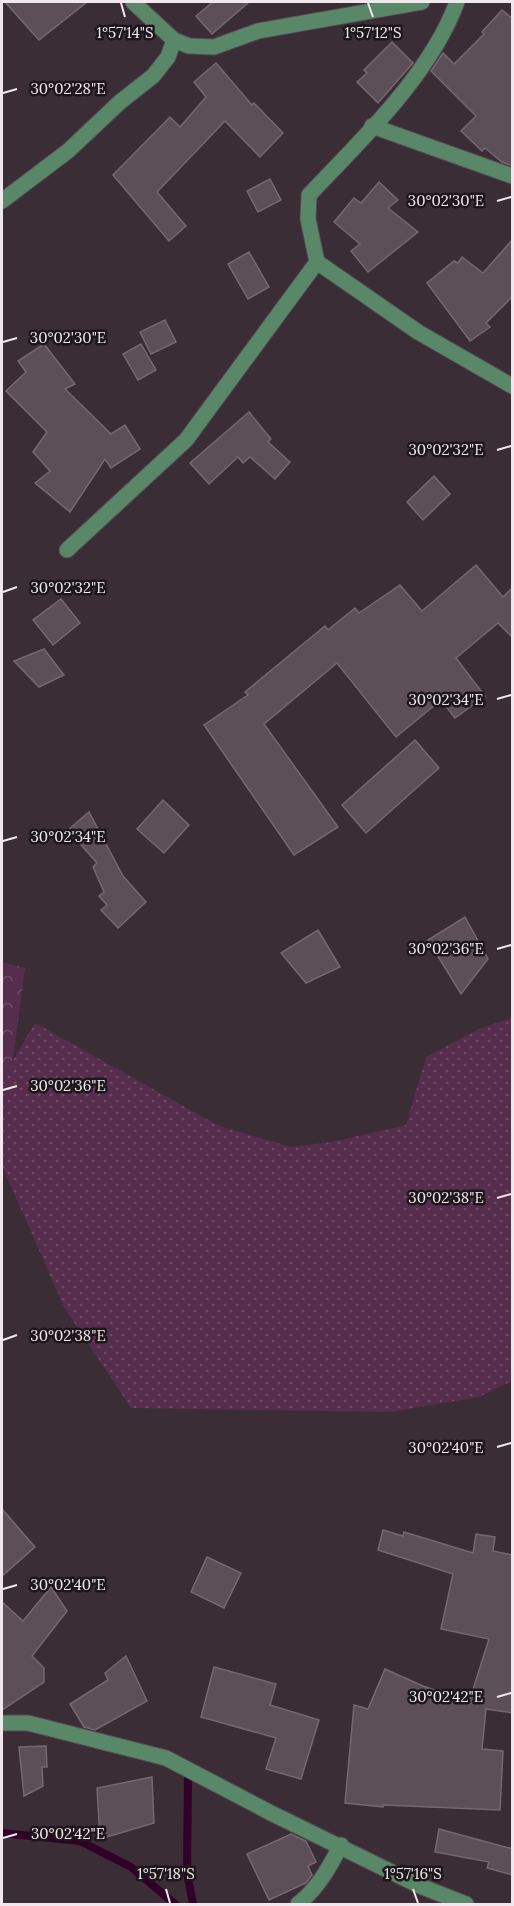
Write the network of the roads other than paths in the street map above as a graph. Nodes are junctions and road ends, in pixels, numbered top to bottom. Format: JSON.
{"nodes":[{"id":1,"x":133,"y":2,"type":"edge"},
{"id":2,"x":422,"y":2,"type":"edge"},
{"id":3,"x":457,"y":2,"type":"edge"},
{"id":4,"x":174,"y":40,"type":"junction"},
{"id":5,"x":372,"y":126,"type":"junction"},
{"id":6,"x":513,"y":176,"type":"edge"},
{"id":7,"x":2,"y":201,"type":"edge"},
{"id":8,"x":317,"y":262,"type":"junction"},
{"id":9,"x":513,"y":386,"type":"edge"},
{"id":10,"x":67,"y":550,"type":"dead end"},
{"id":11,"x":2,"y":1723,"type":"edge"},
{"id":12,"x":340,"y":1845,"type":"junction"},
{"id":13,"x":298,"y":1905,"type":"edge"},
{"id":14,"x":466,"y":1905,"type":"edge"}],
"edges":[{"from":1,"to":4,"type":"street"},
{"from":2,"to":4,"type":"street"},
{"from":3,"to":5,"type":"street"},
{"from":4,"to":7,"type":"street"},
{"from":5,"to":6,"type":"street"},
{"from":5,"to":8,"type":"street"},
{"from":8,"to":9,"type":"street"},
{"from":8,"to":10,"type":"street"},
{"from":11,"to":12,"type":"street"},
{"from":12,"to":13,"type":"street"},
{"from":12,"to":14,"type":"street"}]}
